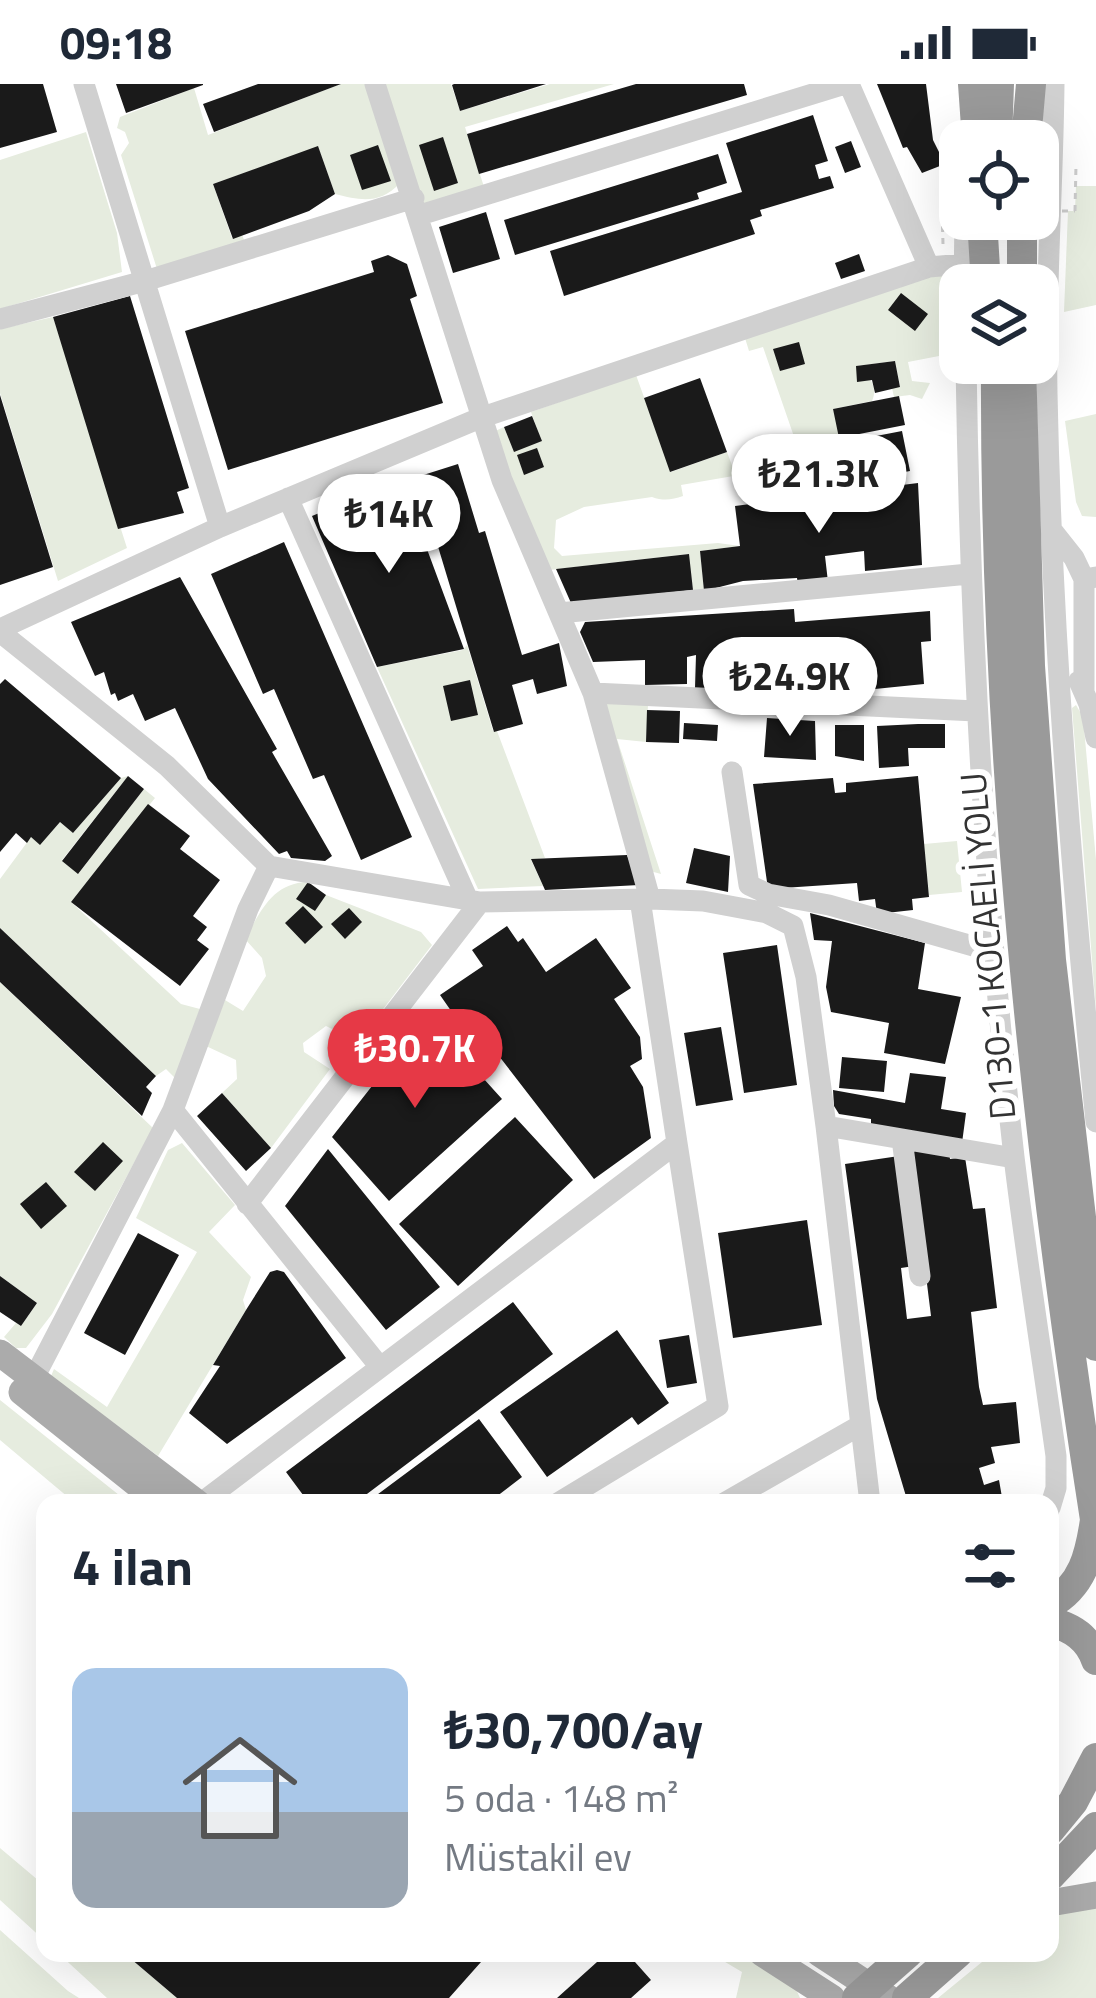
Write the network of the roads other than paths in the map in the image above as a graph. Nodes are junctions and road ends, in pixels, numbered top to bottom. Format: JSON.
{"nodes":[{"id":1,"x":84,"y":84,"type":"edge"},
{"id":2,"x":375,"y":84,"type":"edge"},
{"id":3,"x":847,"y":84,"type":"edge"},
{"id":4,"x":971,"y":84,"type":"edge"},
{"id":5,"x":999,"y":84,"type":"edge"},
{"id":6,"x":1029,"y":84,"type":"edge"},
{"id":7,"x":1054,"y":84,"type":"edge"},
{"id":8,"x":968,"y":120,"type":"edge"},
{"id":9,"x":975,"y":120,"type":"edge"},
{"id":10,"x":998,"y":120,"type":"edge"},
{"id":11,"x":1026,"y":120,"type":"edge"},
{"id":12,"x":417,"y":206,"type":"junction"},
{"id":13,"x":929,"y":267,"type":"junction"},
{"id":14,"x":939,"y":270,"type":"edge"},
{"id":15,"x":146,"y":281,"type":"junction"},
{"id":16,"x":0,"y":319,"type":"edge"},
{"id":17,"x":965,"y":384,"type":"edge"},
{"id":18,"x":994,"y":384,"type":"edge"},
{"id":19,"x":1022,"y":384,"type":"edge"},
{"id":20,"x":480,"y":418,"type":"junction"},
{"id":21,"x":288,"y":498,"type":"junction"},
{"id":22,"x":220,"y":527,"type":"junction"},
{"id":23,"x":1052,"y":529,"type":"junction"},
{"id":24,"x":970,"y":574,"type":"junction"},
{"id":25,"x":1090,"y":578,"type":"edge"},
{"id":26,"x":560,"y":613,"type":"junction"},
{"id":27,"x":0,"y":631,"type":"edge"},
{"id":28,"x":1056,"y":640,"type":"junction"},
{"id":29,"x":1084,"y":692,"type":"junction"},
{"id":30,"x":593,"y":693,"type":"junction"},
{"id":31,"x":976,"y":711,"type":"junction"},
{"id":32,"x":1096,"y":738,"type":"edge"},
{"id":33,"x":733,"y":772,"type":"dead end"},
{"id":34,"x":269,"y":866,"type":"junction"},
{"id":35,"x":645,"y":899,"type":"junction"},
{"id":36,"x":474,"y":902,"type":"junction"},
{"id":37,"x":994,"y":952,"type":"junction"},
{"id":38,"x":173,"y":1110,"type":"junction"},
{"id":39,"x":1096,"y":1122,"type":"edge"},
{"id":40,"x":826,"y":1126,"type":"junction"},
{"id":41,"x":902,"y":1138,"type":"junction"},
{"id":42,"x":677,"y":1143,"type":"junction"},
{"id":43,"x":1014,"y":1157,"type":"junction"},
{"id":44,"x":247,"y":1204,"type":"junction"},
{"id":45,"x":920,"y":1276,"type":"dead end"},
{"id":46,"x":1096,"y":1346,"type":"edge"},
{"id":47,"x":0,"y":1353,"type":"edge"},
{"id":48,"x":380,"y":1367,"type":"junction"},
{"id":49,"x":0,"y":1375,"type":"edge"},
{"id":50,"x":34,"y":1378,"type":"junction"},
{"id":51,"x":860,"y":1426,"type":"junction"},
{"id":52,"x":150,"y":1494,"type":"edge"},
{"id":53,"x":187,"y":1494,"type":"edge"},
{"id":54,"x":211,"y":1494,"type":"edge"},
{"id":55,"x":573,"y":1494,"type":"edge"},
{"id":56,"x":740,"y":1494,"type":"edge"},
{"id":57,"x":869,"y":1494,"type":"edge"},
{"id":58,"x":1054,"y":1494,"type":"edge"},
{"id":59,"x":1095,"y":1523,"type":"edge"},
{"id":60,"x":1059,"y":1596,"type":"edge"},
{"id":61,"x":1059,"y":1624,"type":"edge"},
{"id":62,"x":1096,"y":1660,"type":"edge"},
{"id":63,"x":1096,"y":1758,"type":"edge"},
{"id":64,"x":1059,"y":1817,"type":"edge"},
{"id":65,"x":1096,"y":1827,"type":"edge"},
{"id":66,"x":1059,"y":1866,"type":"edge"},
{"id":67,"x":1096,"y":1895,"type":"edge"},
{"id":68,"x":1059,"y":1902,"type":"edge"},
{"id":69,"x":776,"y":1962,"type":"edge"},
{"id":70,"x":833,"y":1962,"type":"edge"},
{"id":71,"x":898,"y":1962,"type":"edge"},
{"id":72,"x":948,"y":1962,"type":"edge"},
{"id":73,"x":832,"y":1998,"type":"edge"},
{"id":74,"x":857,"y":1998,"type":"edge"},
{"id":75,"x":888,"y":1998,"type":"edge"},
{"id":76,"x":907,"y":1998,"type":"edge"}],
"edges":[{"from":1,"to":15,"type":"street"},
{"from":2,"to":12,"type":"street"},
{"from":3,"to":12,"type":"street"},
{"from":3,"to":13,"type":"street"},
{"from":4,"to":8,"type":"street"},
{"from":4,"to":9,"type":"highway"},
{"from":5,"to":10,"type":"highway"},
{"from":6,"to":11,"type":"highway"},
{"from":7,"to":23,"type":"street"},
{"from":12,"to":15,"type":"street"},
{"from":12,"to":20,"type":"street"},
{"from":13,"to":14,"type":"street"},
{"from":13,"to":20,"type":"street"},
{"from":15,"to":16,"type":"street"},
{"from":15,"to":22,"type":"street"},
{"from":17,"to":24,"type":"street"},
{"from":18,"to":59,"type":"highway","name":"D130-1 KOCAELİ YOLU"},
{"from":19,"to":46,"type":"highway"},
{"from":20,"to":21,"type":"street"},
{"from":20,"to":26,"type":"street"},
{"from":21,"to":22,"type":"street"},
{"from":21,"to":36,"type":"street"},
{"from":22,"to":27,"type":"street"},
{"from":23,"to":25,"type":"street"},
{"from":23,"to":28,"type":"street"},
{"from":24,"to":26,"type":"street"},
{"from":24,"to":31,"type":"street"},
{"from":25,"to":29,"type":"street"},
{"from":26,"to":30,"type":"street"},
{"from":27,"to":34,"type":"street"},
{"from":28,"to":29,"type":"street"},
{"from":28,"to":39,"type":"street"},
{"from":29,"to":32,"type":"street"},
{"from":30,"to":31,"type":"street"},
{"from":30,"to":35,"type":"street"},
{"from":31,"to":37,"type":"street"},
{"from":33,"to":37,"type":"street"},
{"from":34,"to":36,"type":"street"},
{"from":34,"to":38,"type":"street"},
{"from":35,"to":36,"type":"street"},
{"from":35,"to":40,"type":"street"},
{"from":35,"to":42,"type":"street"},
{"from":36,"to":44,"type":"street"},
{"from":37,"to":43,"type":"street"},
{"from":38,"to":44,"type":"street"},
{"from":38,"to":50,"type":"street"},
{"from":40,"to":41,"type":"street"},
{"from":40,"to":51,"type":"street"},
{"from":41,"to":43,"type":"street"},
{"from":41,"to":45,"type":"street"},
{"from":42,"to":48,"type":"street"},
{"from":42,"to":55,"type":"street"},
{"from":43,"to":58,"type":"street"},
{"from":44,"to":48,"type":"street"},
{"from":47,"to":50,"type":"main road"},
{"from":48,"to":54,"type":"street"},
{"from":49,"to":52,"type":"main road"},
{"from":50,"to":53,"type":"main road"},
{"from":51,"to":56,"type":"street"},
{"from":51,"to":57,"type":"street"},
{"from":59,"to":60,"type":"highway"},
{"from":61,"to":62,"type":"highway"},
{"from":63,"to":64,"type":"highway"},
{"from":65,"to":66,"type":"highway"},
{"from":67,"to":68,"type":"main road"},
{"from":69,"to":73,"type":"main road"},
{"from":70,"to":75,"type":"main road"},
{"from":71,"to":74,"type":"highway","bridge":true},
{"from":72,"to":76,"type":"highway"}]}
